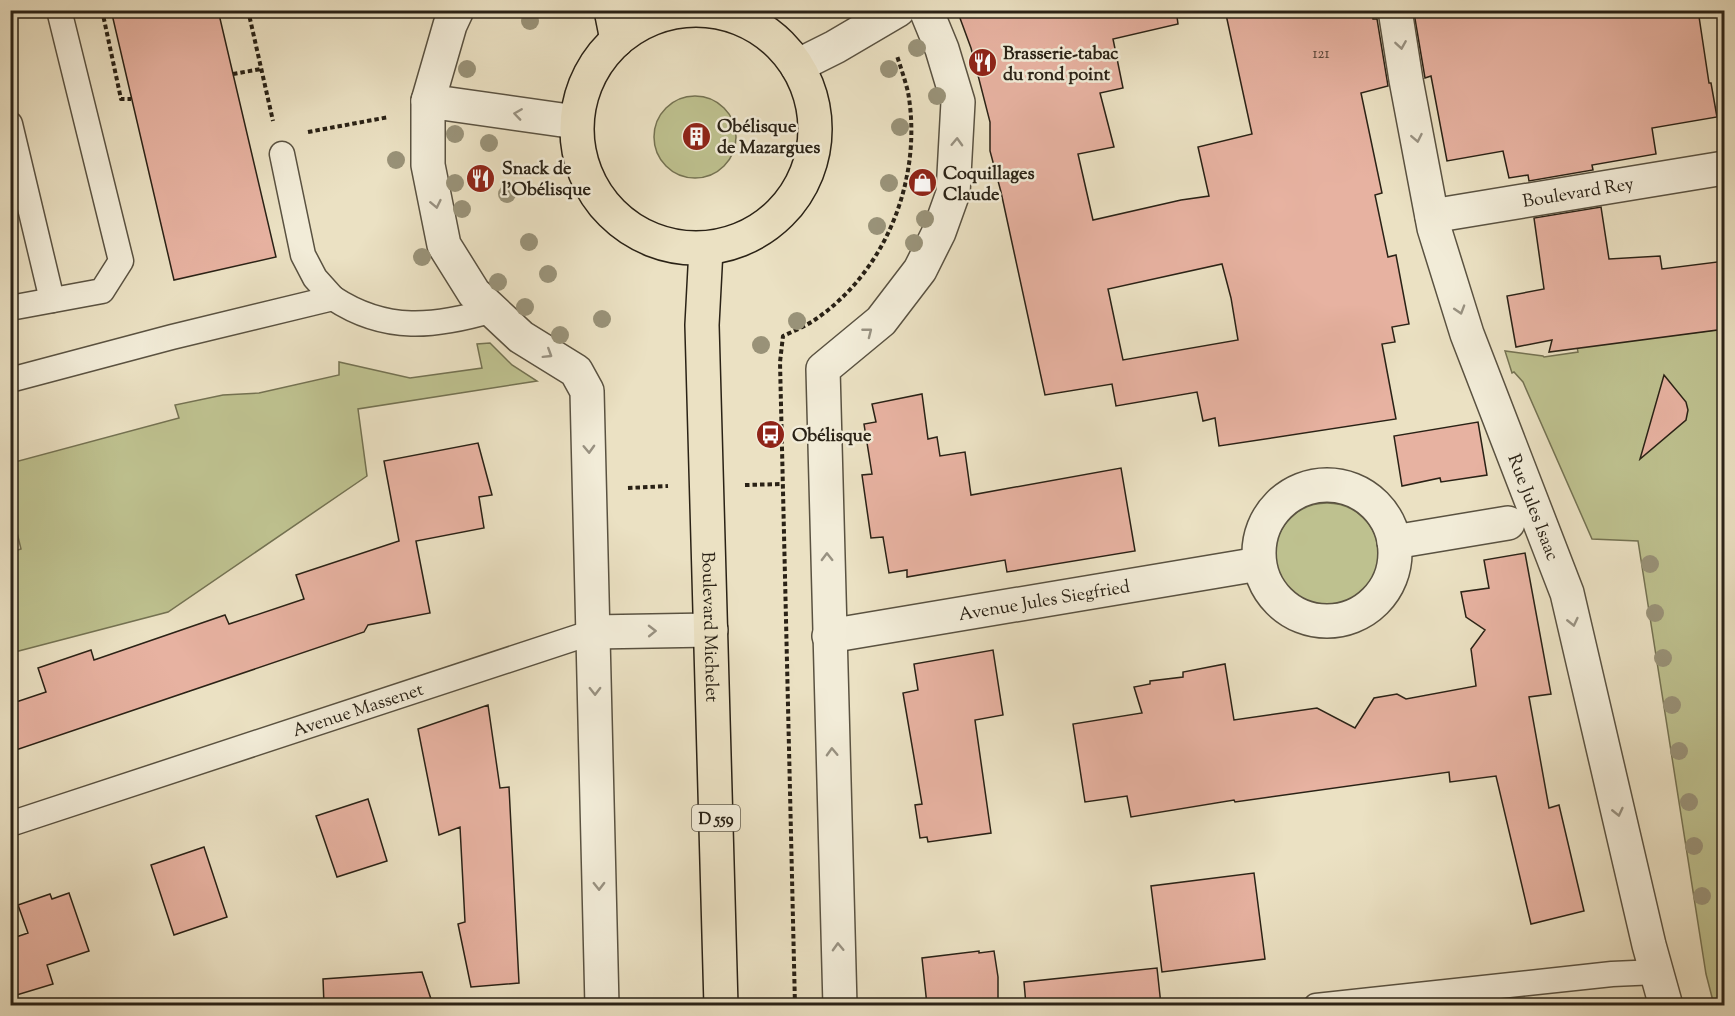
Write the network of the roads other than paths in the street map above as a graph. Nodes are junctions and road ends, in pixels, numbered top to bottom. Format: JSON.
{"nodes":[{"id":1,"x":59,"y":10,"type":"edge"},
{"id":2,"x":898,"y":10,"type":"edge"},
{"id":3,"x":926,"y":10,"type":"edge"},
{"id":4,"x":1395,"y":10,"type":"edge"},
{"id":5,"x":738,"y":14,"type":"edge"},
{"id":6,"x":448,"y":15,"type":"edge"},
{"id":7,"x":614,"y":25,"type":"edge"},
{"id":8,"x":797,"y":66,"type":"junction"},
{"id":9,"x":428,"y":106,"type":"junction"},
{"id":10,"x":576,"y":122,"type":"junction"},
{"id":11,"x":10,"y":124,"type":"edge"},
{"id":12,"x":282,"y":154,"type":"dead end"},
{"id":13,"x":1725,"y":168,"type":"edge"},
{"id":14,"x":1432,"y":216,"type":"junction"},
{"id":15,"x":706,"y":249,"type":"junction"},
{"id":16,"x":333,"y":298,"type":"junction"},
{"id":17,"x":52,"y":300,"type":"junction"},
{"id":18,"x":10,"y":308,"type":"edge"},
{"id":19,"x":493,"y":310,"type":"junction"},
{"id":20,"x":10,"y":380,"type":"edge"},
{"id":21,"x":1508,"y":523,"type":"dead end"},
{"id":22,"x":1394,"y":542,"type":"junction"},
{"id":23,"x":1259,"y":564,"type":"junction"},
{"id":24,"x":711,"y":630,"type":"junction"},
{"id":25,"x":593,"y":632,"type":"junction"},
{"id":26,"x":829,"y":636,"type":"junction"},
{"id":27,"x":10,"y":824,"type":"edge"},
{"id":28,"x":1657,"y":972,"type":"junction"},
{"id":29,"x":602,"y":1005,"type":"edge"},
{"id":30,"x":721,"y":1005,"type":"edge"},
{"id":31,"x":840,"y":1005,"type":"edge"},
{"id":32,"x":1316,"y":1005,"type":"edge"},
{"id":33,"x":1666,"y":1005,"type":"edge"}],
"edges":[{"from":1,"to":17,"type":"lane"},
{"from":2,"to":8,"type":"street"},
{"from":26,"to":3,"type":"street","one_way":true},
{"from":4,"to":14,"type":"street","name":"Rue Jules Isaac","one_way":true},
{"from":5,"to":7,"type":"main road"},
{"from":5,"to":8,"type":"main road"},
{"from":6,"to":9,"type":"street"},
{"from":7,"to":10,"type":"main road"},
{"from":8,"to":15,"type":"main road"},
{"from":10,"to":9,"type":"street","one_way":true},
{"from":9,"to":19,"type":"street","one_way":true},
{"from":10,"to":15,"type":"main road"},
{"from":11,"to":17,"type":"lane"},
{"from":12,"to":16,"type":"lane"},
{"from":13,"to":14,"type":"street","name":"Boulevard Rey"},
{"from":14,"to":28,"type":"street","name":"Rue Jules Isaac","one_way":true},
{"from":15,"to":24,"type":"main road","name":"Boulevard Michelet","number":"D 559"},
{"from":16,"to":19,"type":"lane"},
{"from":16,"to":20,"type":"lane"},
{"from":17,"to":18,"type":"lane"},
{"from":19,"to":25,"type":"street","one_way":true},
{"from":21,"to":22,"type":"street"},
{"from":22,"to":23,"type":"street"},
{"from":22,"to":23,"type":"street"},
{"from":23,"to":26,"type":"street","name":"Avenue Jules Siegfried"},
{"from":25,"to":24,"type":"street","name":"Avenue Massenet","one_way":true},
{"from":24,"to":30,"type":"main road","name":"Boulevard Michelet","number":"D 559"},
{"from":25,"to":27,"type":"lane","name":"Avenue Massenet"},
{"from":25,"to":29,"type":"street","one_way":true},
{"from":31,"to":26,"type":"street","one_way":true},
{"from":28,"to":32,"type":"lane"},
{"from":28,"to":33,"type":"street","name":"Rue Jules Isaac"}]}
